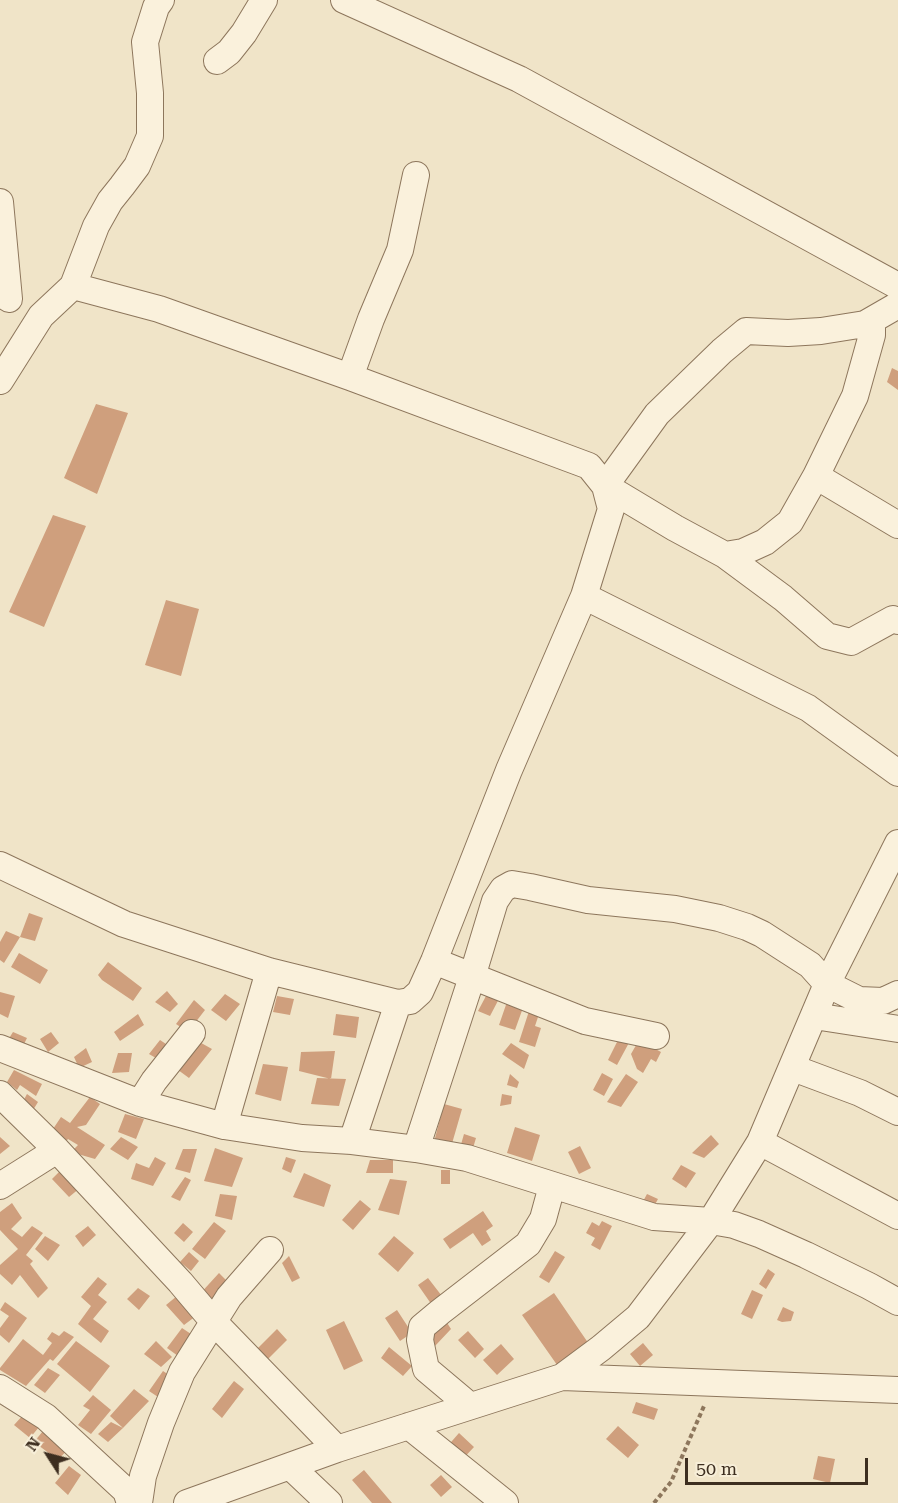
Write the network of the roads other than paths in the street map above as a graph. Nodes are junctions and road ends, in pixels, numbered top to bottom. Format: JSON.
{"nodes":[{"id":1,"x":161,"y":0,"type":"edge"},
{"id":2,"x":264,"y":0,"type":"edge"},
{"id":3,"x":344,"y":0,"type":"edge"},
{"id":4,"x":217,"y":61,"type":"dead end"},
{"id":5,"x":416,"y":175,"type":"dead end"},
{"id":6,"x":0,"y":202,"type":"edge"},
{"id":7,"x":73,"y":285,"type":"junction"},
{"id":8,"x":898,"y":286,"type":"edge"},
{"id":9,"x":4,"y":300,"type":"edge"},
{"id":10,"x":898,"y":305,"type":"edge"},
{"id":11,"x":41,"y":316,"type":"junction"},
{"id":12,"x":865,"y":324,"type":"junction"},
{"id":13,"x":350,"y":377,"type":"junction"},
{"id":14,"x":0,"y":381,"type":"edge"},
{"id":15,"x":816,"y":476,"type":"junction"},
{"id":16,"x":604,"y":486,"type":"junction"},
{"id":17,"x":898,"y":525,"type":"edge"},
{"id":18,"x":725,"y":555,"type":"junction"},
{"id":19,"x":584,"y":596,"type":"junction"},
{"id":20,"x":898,"y":621,"type":"edge"},
{"id":21,"x":898,"y":773,"type":"edge"},
{"id":22,"x":898,"y":843,"type":"edge"},
{"id":23,"x":0,"y":865,"type":"edge"},
{"id":24,"x":434,"y":961,"type":"junction"},
{"id":25,"x":269,"y":971,"type":"junction"},
{"id":26,"x":472,"y":976,"type":"junction"},
{"id":27,"x":827,"y":984,"type":"junction"},
{"id":28,"x":898,"y":994,"type":"edge"},
{"id":29,"x":398,"y":1004,"type":"junction"},
{"id":30,"x":814,"y":1016,"type":"junction"},
{"id":31,"x":898,"y":1029,"type":"edge"},
{"id":32,"x":192,"y":1033,"type":"dead end"},
{"id":33,"x":656,"y":1035,"type":"dead end"},
{"id":34,"x":0,"y":1048,"type":"edge"},
{"id":35,"x":793,"y":1068,"type":"junction"},
{"id":36,"x":0,"y":1094,"type":"edge"},
{"id":37,"x":140,"y":1103,"type":"junction"},
{"id":38,"x":898,"y":1112,"type":"edge"},
{"id":39,"x":224,"y":1126,"type":"junction"},
{"id":40,"x":352,"y":1142,"type":"junction"},
{"id":41,"x":760,"y":1142,"type":"junction"},
{"id":42,"x":416,"y":1149,"type":"junction"},
{"id":43,"x":57,"y":1150,"type":"junction"},
{"id":44,"x":0,"y":1186,"type":"edge"},
{"id":45,"x":552,"y":1186,"type":"junction"},
{"id":46,"x":898,"y":1216,"type":"edge"},
{"id":47,"x":711,"y":1221,"type":"junction"},
{"id":48,"x":270,"y":1250,"type":"dead end"},
{"id":49,"x":898,"y":1302,"type":"edge"},
{"id":50,"x":213,"y":1321,"type":"junction"},
{"id":51,"x":562,"y":1377,"type":"junction"},
{"id":52,"x":0,"y":1388,"type":"edge"},
{"id":53,"x":898,"y":1390,"type":"edge"},
{"id":54,"x":470,"y":1406,"type":"junction"},
{"id":55,"x":409,"y":1426,"type":"junction"},
{"id":56,"x":337,"y":1449,"type":"junction"},
{"id":57,"x":290,"y":1466,"type":"junction"},
{"id":58,"x":502,"y":1502,"type":"edge"},
{"id":59,"x":130,"y":1503,"type":"edge"},
{"id":60,"x":139,"y":1503,"type":"edge"},
{"id":61,"x":187,"y":1503,"type":"edge"},
{"id":62,"x":329,"y":1503,"type":"edge"}],
"edges":[{"from":1,"to":7,"type":"street"},
{"from":2,"to":4,"type":"street"},
{"from":3,"to":8,"type":"street"},
{"from":5,"to":13,"type":"street"},
{"from":6,"to":9,"type":"street"},
{"from":7,"to":11,"type":"street"},
{"from":7,"to":13,"type":"street"},
{"from":9,"to":11,"type":"street"},
{"from":10,"to":12,"type":"street"},
{"from":11,"to":14,"type":"street"},
{"from":12,"to":15,"type":"street"},
{"from":12,"to":16,"type":"street"},
{"from":13,"to":16,"type":"street"},
{"from":15,"to":17,"type":"street"},
{"from":15,"to":18,"type":"street"},
{"from":16,"to":18,"type":"street"},
{"from":16,"to":19,"type":"street"},
{"from":18,"to":20,"type":"street"},
{"from":19,"to":21,"type":"street"},
{"from":19,"to":24,"type":"street"},
{"from":22,"to":27,"type":"street"},
{"from":23,"to":25,"type":"street"},
{"from":24,"to":26,"type":"street"},
{"from":24,"to":29,"type":"street"},
{"from":25,"to":29,"type":"street"},
{"from":25,"to":39,"type":"street"},
{"from":26,"to":27,"type":"street"},
{"from":26,"to":33,"type":"street"},
{"from":26,"to":42,"type":"street"},
{"from":27,"to":28,"type":"street"},
{"from":27,"to":30,"type":"street"},
{"from":29,"to":40,"type":"street"},
{"from":30,"to":31,"type":"street"},
{"from":30,"to":35,"type":"street"},
{"from":32,"to":37,"type":"street"},
{"from":34,"to":37,"type":"street"},
{"from":35,"to":38,"type":"street"},
{"from":35,"to":41,"type":"street"},
{"from":36,"to":43,"type":"street"},
{"from":37,"to":39,"type":"street"},
{"from":39,"to":40,"type":"street"},
{"from":40,"to":42,"type":"street"},
{"from":41,"to":46,"type":"street"},
{"from":41,"to":47,"type":"street"},
{"from":42,"to":45,"type":"street"},
{"from":43,"to":44,"type":"street"},
{"from":43,"to":50,"type":"street"},
{"from":45,"to":47,"type":"street"},
{"from":45,"to":54,"type":"street"},
{"from":47,"to":49,"type":"street"},
{"from":47,"to":51,"type":"street"},
{"from":48,"to":50,"type":"street"},
{"from":50,"to":56,"type":"street"},
{"from":50,"to":60,"type":"street"},
{"from":51,"to":53,"type":"street"},
{"from":51,"to":54,"type":"street"},
{"from":52,"to":59,"type":"street"},
{"from":54,"to":55,"type":"street"},
{"from":55,"to":56,"type":"street"},
{"from":55,"to":58,"type":"street"},
{"from":56,"to":57,"type":"street"},
{"from":57,"to":61,"type":"street"},
{"from":57,"to":62,"type":"street"}]}
